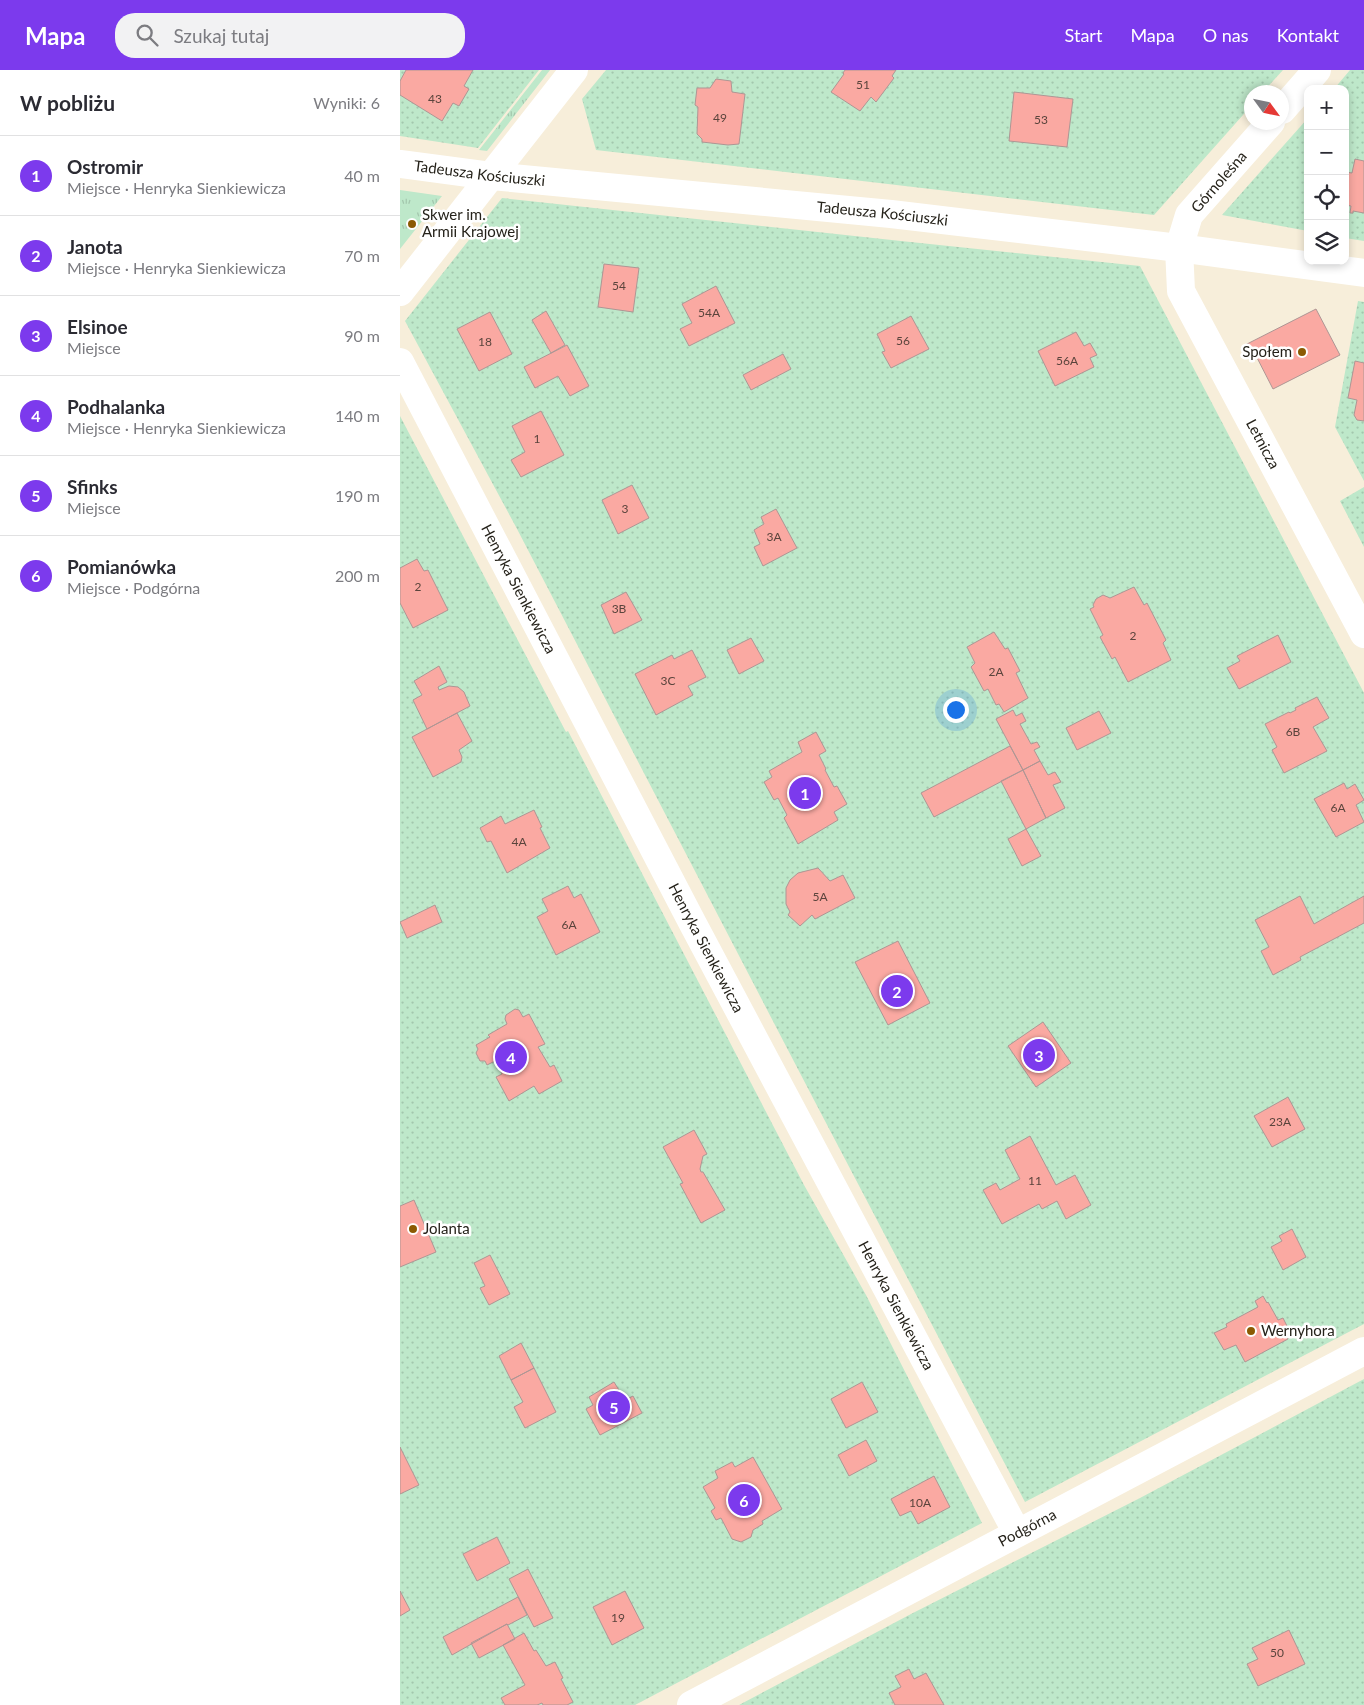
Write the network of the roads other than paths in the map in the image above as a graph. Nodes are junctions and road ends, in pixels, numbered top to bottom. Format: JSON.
{"nodes":[{"id":1,"x":574,"y":70,"type":"edge"},
{"id":2,"x":1317,"y":70,"type":"edge"},
{"id":3,"x":1289,"y":102,"type":"edge"},
{"id":4,"x":1264,"y":130,"type":"edge"},
{"id":5,"x":400,"y":164,"type":"edge"},
{"id":6,"x":491,"y":176,"type":"junction"},
{"id":7,"x":1179,"y":248,"type":"junction"},
{"id":8,"x":1364,"y":273,"type":"edge"},
{"id":9,"x":400,"y":292,"type":"edge"},
{"id":10,"x":400,"y":362,"type":"edge"},
{"id":11,"x":1364,"y":634,"type":"edge"},
{"id":12,"x":1364,"y":1351,"type":"edge"},
{"id":13,"x":1016,"y":1532,"type":"junction"},
{"id":14,"x":691,"y":1705,"type":"edge"}],
"edges":[{"from":1,"to":6,"type":"street"},
{"from":2,"to":3,"type":"street"},
{"from":4,"to":7,"type":"street","name":"Górnoleśna"},
{"from":5,"to":6,"type":"street","name":"Tadeusza Kościuszki"},
{"from":6,"to":7,"type":"street","name":"Tadeusza Kościuszki"},
{"from":6,"to":9,"type":"street"},
{"from":7,"to":8,"type":"street","name":"Tadeusza Kościuszki"},
{"from":7,"to":11,"type":"street","name":"Letnicza"},
{"from":10,"to":13,"type":"street","name":"Henryka Sienkiewicza"},
{"from":12,"to":13,"type":"street","name":"Podgórna"},
{"from":13,"to":14,"type":"street","name":"Podgórna"}]}
